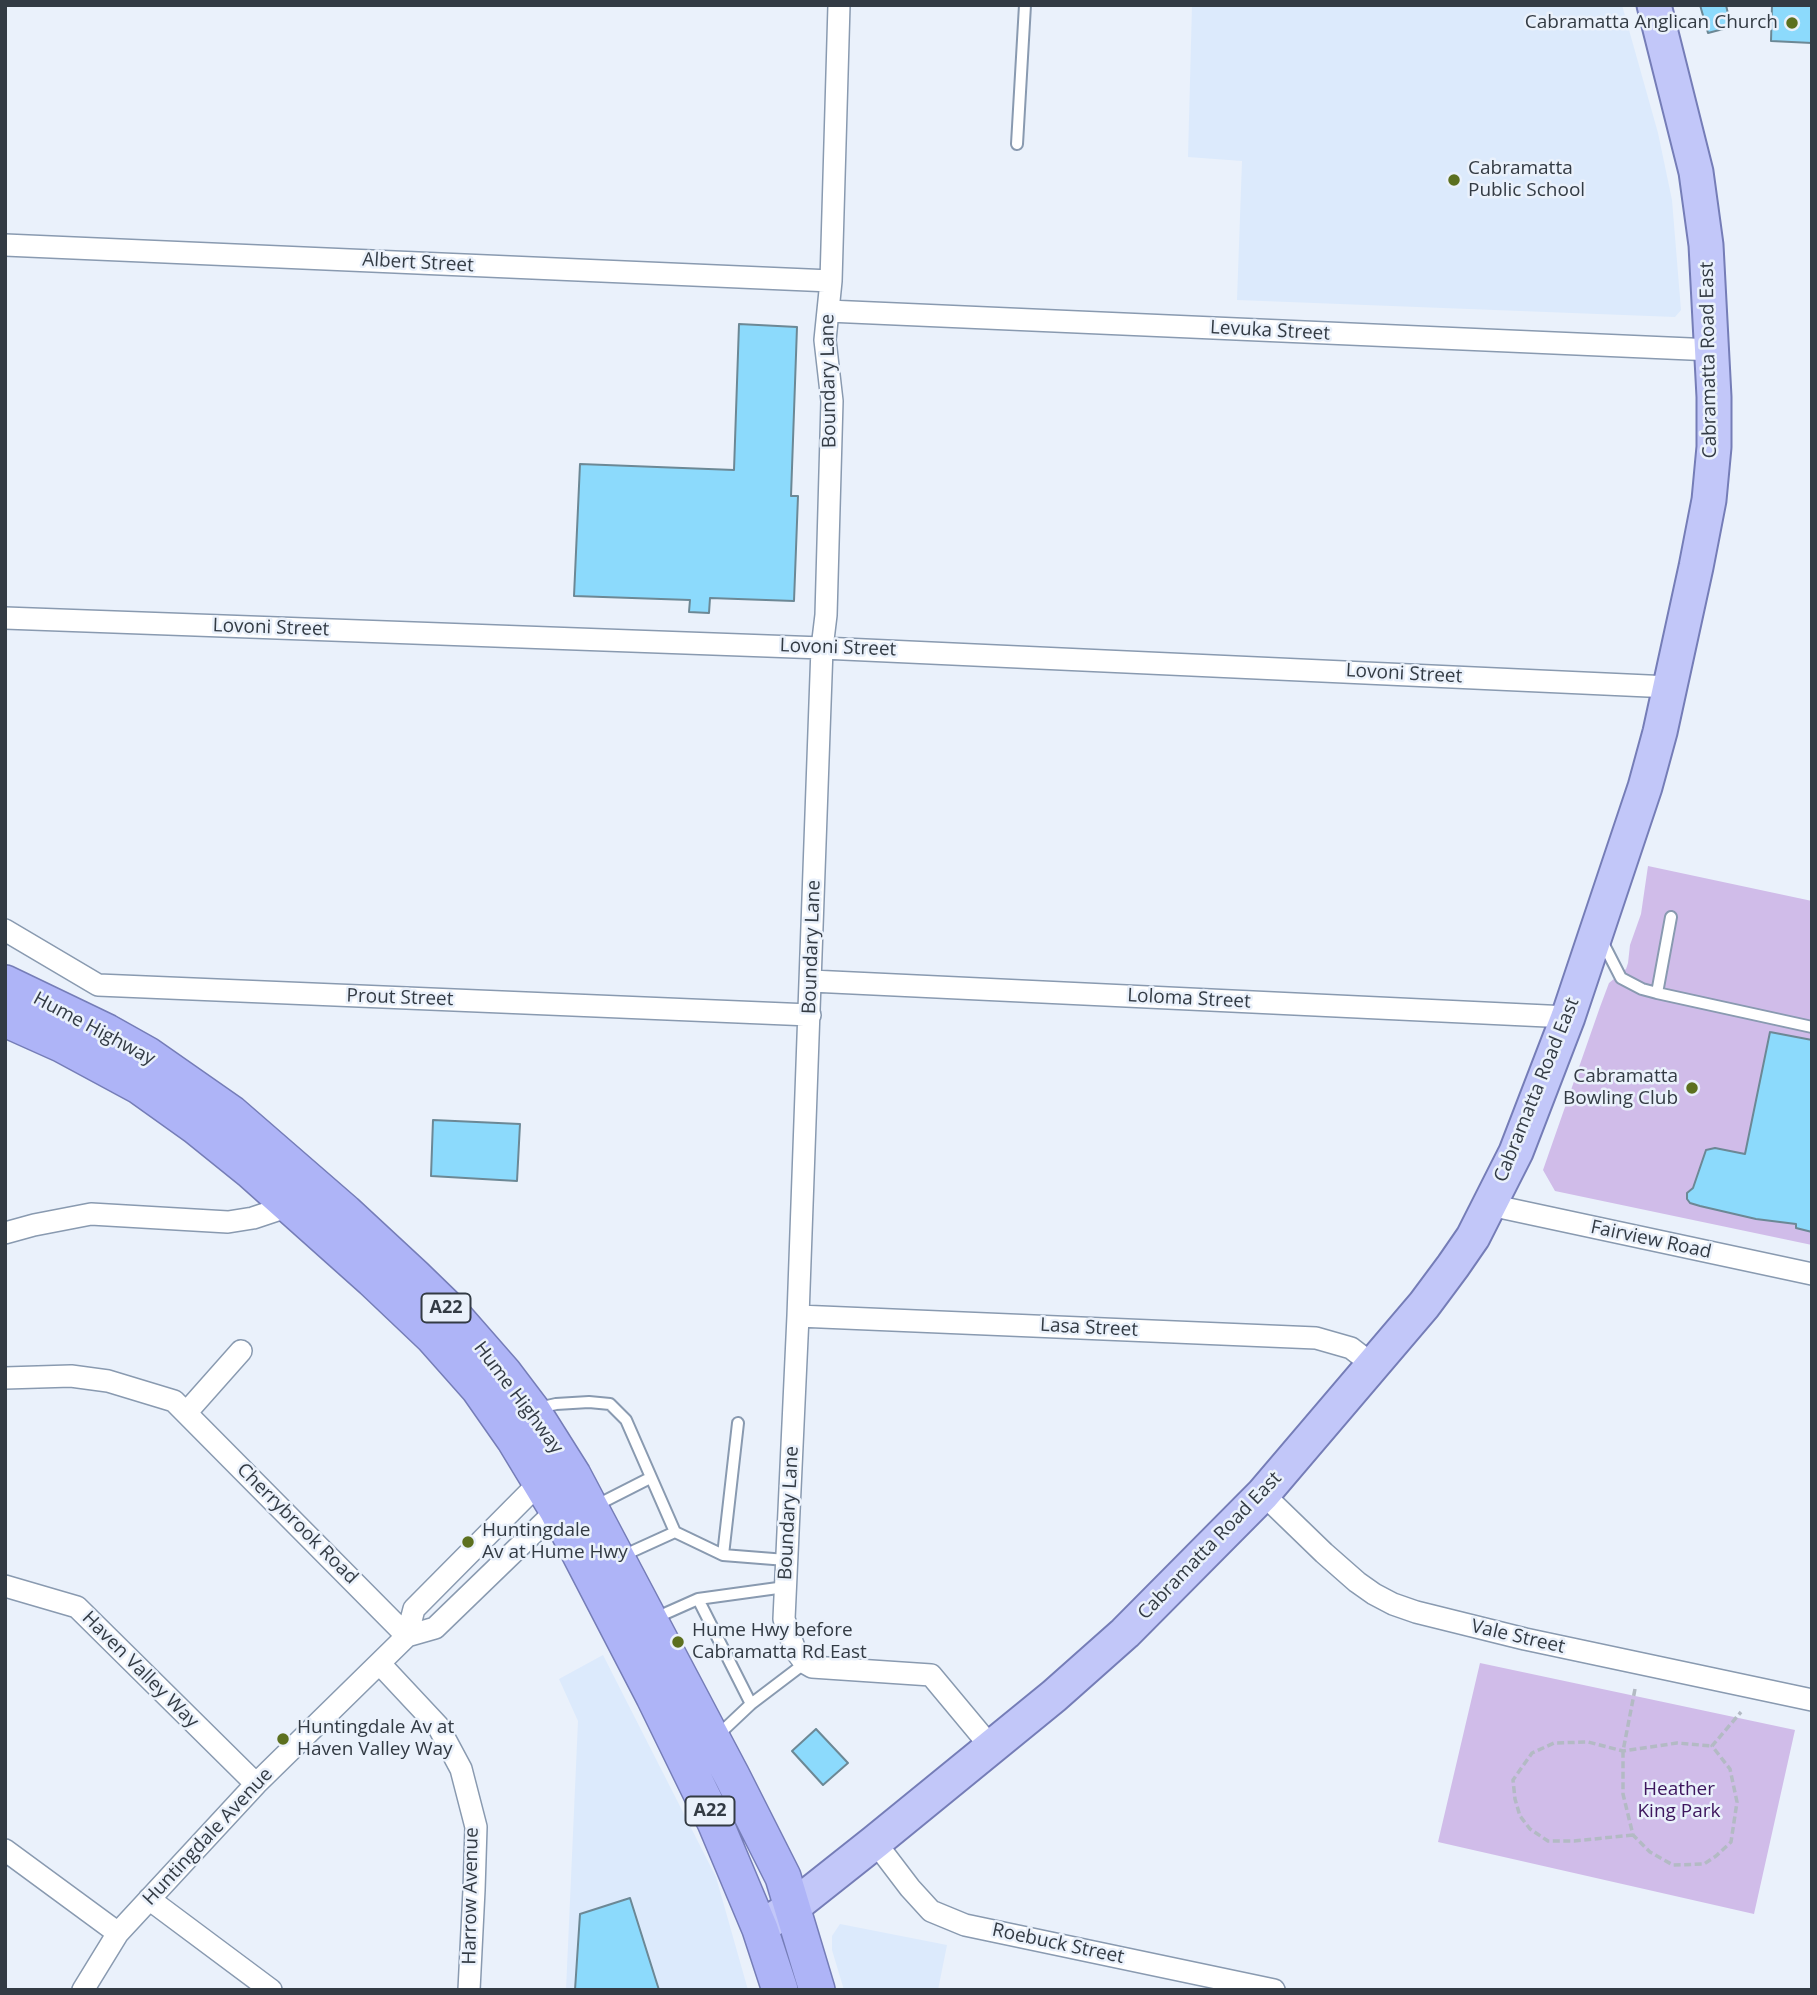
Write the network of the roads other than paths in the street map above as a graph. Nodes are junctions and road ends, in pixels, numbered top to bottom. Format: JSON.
{"nodes":[{"id":1,"x":839,"y":5,"type":"edge"},
{"id":2,"x":1025,"y":5,"type":"edge"},
{"id":3,"x":1654,"y":5,"type":"edge"},
{"id":4,"x":1017,"y":144,"type":"dead end"},
{"id":5,"x":5,"y":245,"type":"edge"},
{"id":6,"x":831,"y":281,"type":"junction"},
{"id":7,"x":828,"y":311,"type":"junction"},
{"id":8,"x":1713,"y":350,"type":"junction"},
{"id":9,"x":5,"y":618,"type":"edge"},
{"id":10,"x":822,"y":648,"type":"junction"},
{"id":11,"x":1670,"y":687,"type":"junction"},
{"id":12,"x":1671,"y":917,"type":"dead end"},
{"id":13,"x":5,"y":930,"type":"edge"},
{"id":14,"x":1597,"y":930,"type":"junction"},
{"id":15,"x":811,"y":981,"type":"junction"},
{"id":16,"x":5,"y":983,"type":"edge"},
{"id":17,"x":1657,"y":993,"type":"junction"},
{"id":18,"x":810,"y":1015,"type":"junction"},
{"id":19,"x":1567,"y":1017,"type":"junction"},
{"id":20,"x":5,"y":1019,"type":"edge"},
{"id":21,"x":1812,"y":1027,"type":"edge"},
{"id":22,"x":1490,"y":1205,"type":"junction"},
{"id":23,"x":289,"y":1206,"type":"junction"},
{"id":24,"x":5,"y":1233,"type":"edge"},
{"id":25,"x":1812,"y":1274,"type":"edge"},
{"id":26,"x":798,"y":1316,"type":"junction"},
{"id":27,"x":241,"y":1351,"type":"dead end"},
{"id":28,"x":1373,"y":1365,"type":"junction"},
{"id":29,"x":5,"y":1378,"type":"edge"},
{"id":30,"x":532,"y":1410,"type":"junction"},
{"id":31,"x":186,"y":1413,"type":"junction"},
{"id":32,"x":738,"y":1423,"type":"dead end"},
{"id":33,"x":650,"y":1478,"type":"junction"},
{"id":34,"x":1263,"y":1494,"type":"junction"},
{"id":35,"x":563,"y":1500,"type":"junction"},
{"id":36,"x":675,"y":1532,"type":"junction"},
{"id":37,"x":723,"y":1555,"type":"junction"},
{"id":38,"x":617,"y":1559,"type":"junction"},
{"id":39,"x":786,"y":1560,"type":"junction"},
{"id":40,"x":5,"y":1586,"type":"edge"},
{"id":41,"x":785,"y":1587,"type":"junction"},
{"id":42,"x":698,"y":1599,"type":"junction"},
{"id":43,"x":650,"y":1620,"type":"junction"},
{"id":44,"x":407,"y":1636,"type":"junction"},
{"id":45,"x":805,"y":1663,"type":"junction"},
{"id":46,"x":380,"y":1664,"type":"junction"},
{"id":47,"x":1812,"y":1700,"type":"edge"},
{"id":48,"x":751,"y":1704,"type":"junction"},
{"id":49,"x":713,"y":1739,"type":"junction"},
{"id":50,"x":991,"y":1747,"type":"junction"},
{"id":51,"x":256,"y":1784,"type":"junction"},
{"id":52,"x":875,"y":1842,"type":"junction"},
{"id":53,"x":5,"y":1850,"type":"edge"},
{"id":54,"x":149,"y":1899,"type":"junction"},
{"id":55,"x":793,"y":1907,"type":"junction"},
{"id":56,"x":760,"y":1929,"type":"junction"},
{"id":57,"x":118,"y":1933,"type":"junction"},
{"id":58,"x":83,"y":1990,"type":"edge"},
{"id":59,"x":271,"y":1990,"type":"edge"},
{"id":60,"x":469,"y":1990,"type":"edge"},
{"id":61,"x":780,"y":1990,"type":"edge"},
{"id":62,"x":817,"y":1990,"type":"edge"},
{"id":63,"x":1274,"y":1990,"type":"edge"}],
"edges":[{"from":1,"to":6,"type":"street","name":"Boundary Lane"},
{"from":2,"to":4,"type":"lane"},
{"from":3,"to":8,"type":"main road","name":"Cabramatta Road East"},
{"from":5,"to":6,"type":"street","name":"Albert Street"},
{"from":6,"to":7,"type":"street","name":"Boundary Lane"},
{"from":7,"to":8,"type":"street","name":"Levuka Street"},
{"from":7,"to":10,"type":"street","name":"Boundary Lane"},
{"from":8,"to":11,"type":"main road","name":"Cabramatta Road East"},
{"from":9,"to":10,"type":"street","name":"Lovoni Street"},
{"from":10,"to":11,"type":"street","name":"Lovoni Street"},
{"from":10,"to":15,"type":"street","name":"Boundary Lane"},
{"from":11,"to":14,"type":"main road","name":"Cabramatta Road East"},
{"from":12,"to":17,"type":"lane"},
{"from":13,"to":18,"type":"street","name":"Prout Street"},
{"from":14,"to":17,"type":"lane"},
{"from":14,"to":19,"type":"main road","name":"Cabramatta Road East"},
{"from":15,"to":18,"type":"street","name":"Boundary Lane"},
{"from":15,"to":19,"type":"street","name":"Loloma Street"},
{"from":16,"to":30,"type":"highway","name":"Hume Highway","number":"A22"},
{"from":17,"to":21,"type":"lane"},
{"from":18,"to":26,"type":"street","name":"Boundary Lane"},
{"from":19,"to":22,"type":"main road","name":"Cabramatta Road East"},
{"from":20,"to":23,"type":"highway","name":"Hume Highway","number":"A22"},
{"from":22,"to":25,"type":"street","name":"Fairview Road"},
{"from":22,"to":28,"type":"main road","name":"Cabramatta Road East"},
{"from":23,"to":24,"type":"street"},
{"from":23,"to":35,"type":"highway","name":"Hume Highway","number":"A22"},
{"from":26,"to":28,"type":"street","name":"Lasa Street"},
{"from":26,"to":39,"type":"street","name":"Boundary Lane"},
{"from":27,"to":31,"type":"street"},
{"from":28,"to":34,"type":"main road","name":"Cabramatta Road East"},
{"from":29,"to":31,"type":"street","name":"Cherrybrook Road"},
{"from":30,"to":33,"type":"lane"},
{"from":30,"to":35,"type":"highway","name":"Hume Highway","number":"A22"},
{"from":31,"to":44,"type":"street","name":"Cherrybrook Road"},
{"from":32,"to":37,"type":"lane"},
{"from":33,"to":35,"type":"lane"},
{"from":33,"to":36,"type":"lane"},
{"from":34,"to":47,"type":"street","name":"Vale Street"},
{"from":34,"to":50,"type":"main road","name":"Cabramatta Road East"},
{"from":35,"to":38,"type":"highway","name":"Hume Highway","number":"A22"},
{"from":35,"to":44,"type":"street","name":"Huntingdale Avenue"},
{"from":35,"to":44,"type":"street","name":"Huntingdale Avenue"},
{"from":35,"to":56,"type":"highway","name":"Hume Highway","number":"A22"},
{"from":36,"to":37,"type":"lane"},
{"from":36,"to":38,"type":"lane"},
{"from":37,"to":39,"type":"lane"},
{"from":38,"to":43,"type":"highway","name":"Hume Highway","number":"A22"},
{"from":39,"to":41,"type":"street","name":"Boundary Lane"},
{"from":40,"to":51,"type":"street","name":"Haven Valley Way"},
{"from":41,"to":42,"type":"lane"},
{"from":41,"to":45,"type":"street","name":"Boundary Lane"},
{"from":42,"to":43,"type":"lane"},
{"from":42,"to":48,"type":"lane"},
{"from":43,"to":49,"type":"highway","name":"Hume Highway","number":"A22"},
{"from":44,"to":46,"type":"street","name":"Huntingdale Avenue"},
{"from":45,"to":48,"type":"lane"},
{"from":45,"to":50,"type":"street"},
{"from":46,"to":51,"type":"street","name":"Huntingdale Avenue"},
{"from":46,"to":60,"type":"street","name":"Harrow Avenue"},
{"from":48,"to":49,"type":"lane"},
{"from":49,"to":55,"type":"highway","name":"Hume Highway","number":"A22"},
{"from":50,"to":52,"type":"main road","name":"Cabramatta Road East"},
{"from":51,"to":54,"type":"street","name":"Huntingdale Avenue"},
{"from":52,"to":55,"type":"main road","name":"Cabramatta Road East"},
{"from":52,"to":63,"type":"street","name":"Roebuck Street"},
{"from":53,"to":57,"type":"street"},
{"from":54,"to":57,"type":"street","name":"Huntingdale Avenue"},
{"from":54,"to":59,"type":"street"},
{"from":55,"to":56,"type":"main road","name":"Cabramatta Road East"},
{"from":55,"to":62,"type":"highway","name":"Hume Highway","number":"A22"},
{"from":56,"to":61,"type":"highway","name":"Hume Highway","number":"A22"},
{"from":57,"to":58,"type":"street","name":"Huntingdale Avenue"}]}
